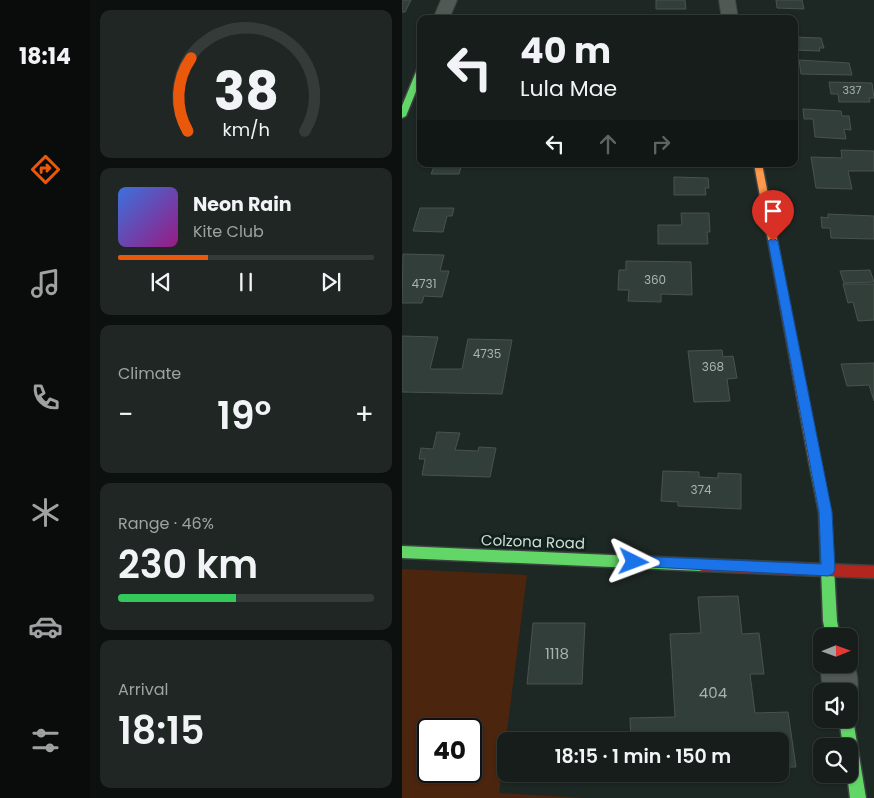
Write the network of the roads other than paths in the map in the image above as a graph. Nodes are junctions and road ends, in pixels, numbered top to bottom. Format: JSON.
{"nodes":[{"id":1,"x":448,"y":0,"type":"edge"},
{"id":2,"x":727,"y":0,"type":"edge"},
{"id":3,"x":442,"y":15,"type":"edge"},
{"id":4,"x":729,"y":15,"type":"edge"},
{"id":5,"x":417,"y":80,"type":"edge"},
{"id":6,"x":402,"y":116,"type":"edge"},
{"id":7,"x":759,"y":167,"type":"edge"},
{"id":8,"x":402,"y":552,"type":"edge"},
{"id":9,"x":828,"y":570,"type":"junction"},
{"id":10,"x":874,"y":572,"type":"edge"},
{"id":11,"x":832,"y":628,"type":"edge"},
{"id":12,"x":847,"y":728,"type":"edge"},
{"id":13,"x":858,"y":798,"type":"edge"}],
"edges":[{"from":1,"to":3,"type":"street"},
{"from":2,"to":4,"type":"street"},
{"from":5,"to":6,"type":"street"},
{"from":7,"to":9,"type":"street"},
{"from":8,"to":9,"type":"street","name":"Colzona Road"},
{"from":9,"to":10,"type":"street","name":"Colzona Road"},
{"from":9,"to":11,"type":"street"},
{"from":12,"to":13,"type":"street"}]}
